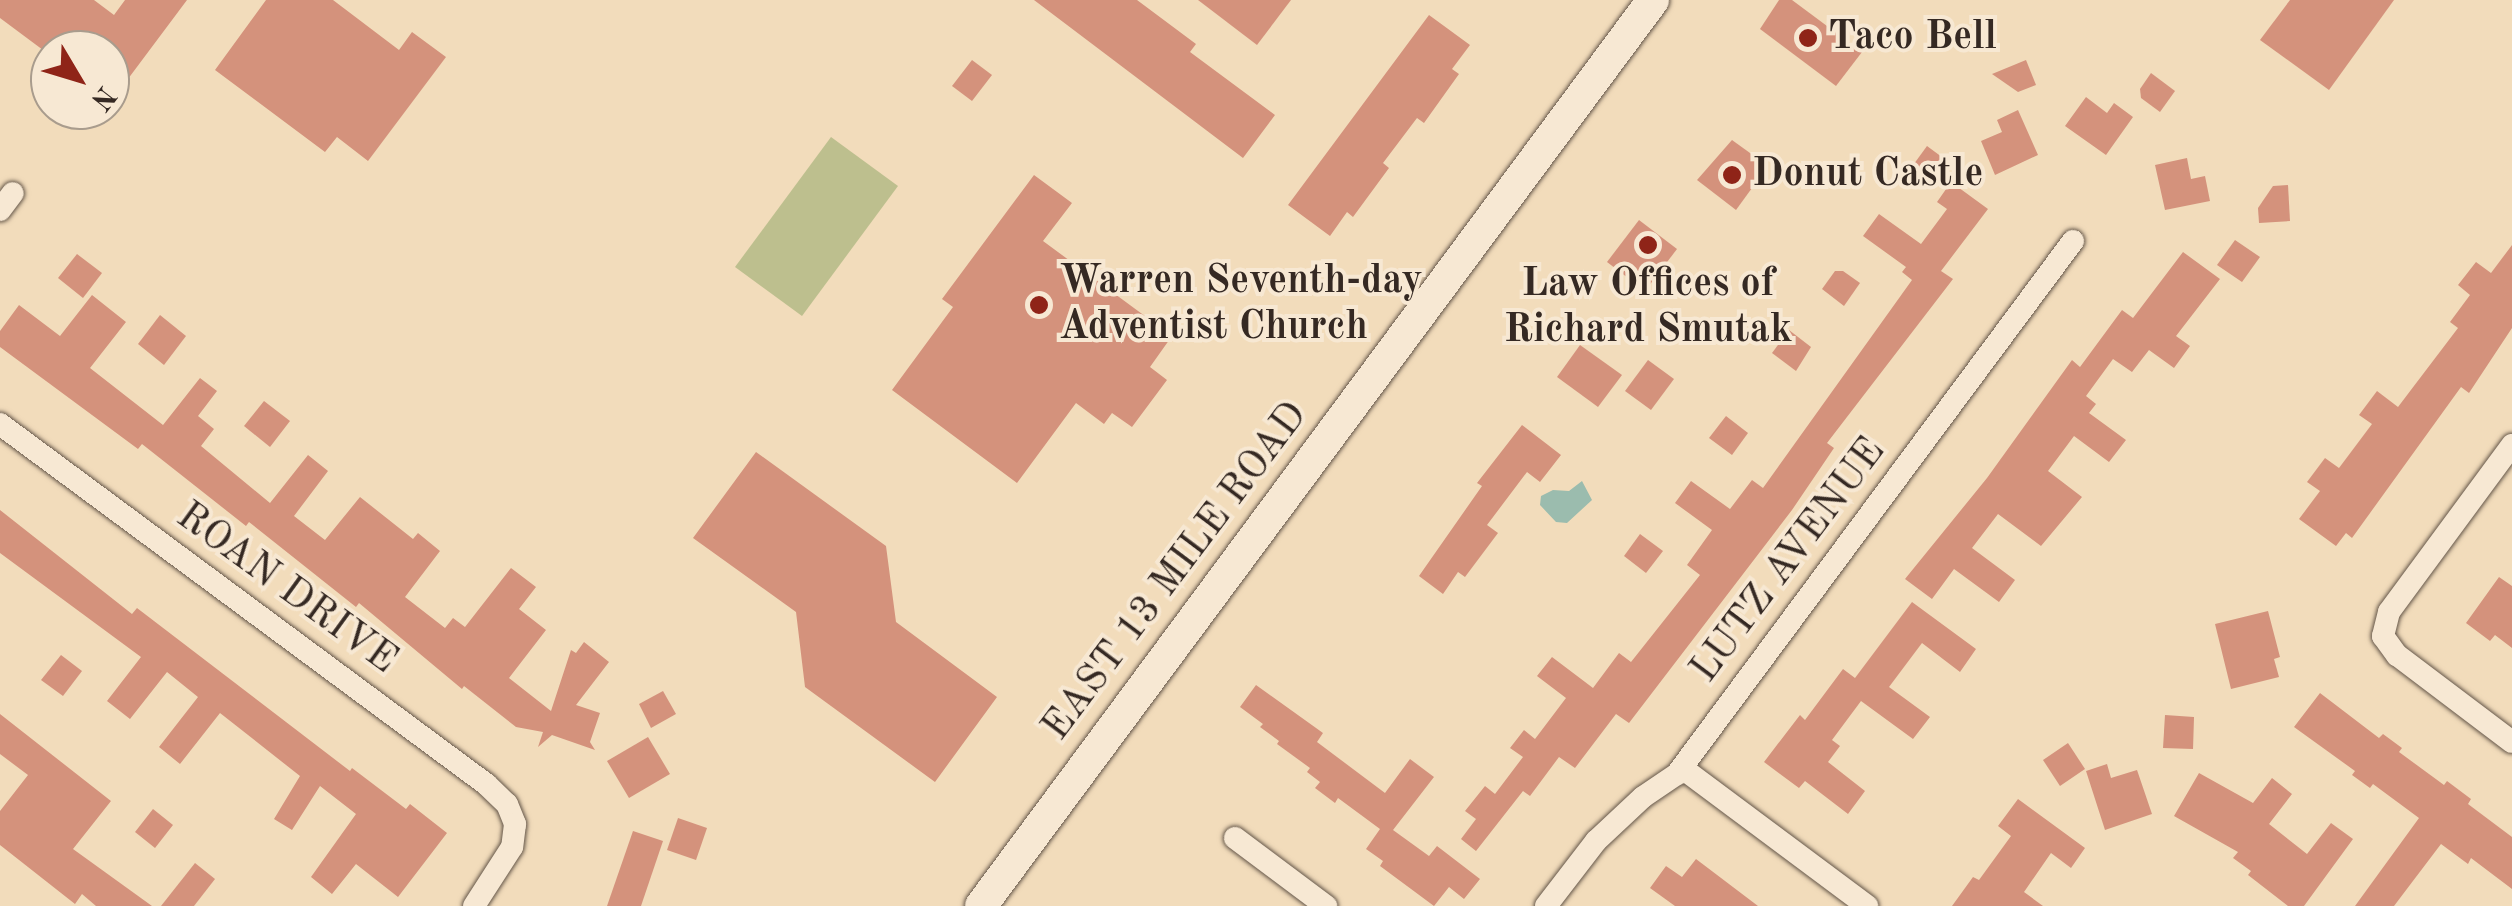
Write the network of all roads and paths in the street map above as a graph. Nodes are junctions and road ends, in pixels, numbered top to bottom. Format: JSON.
{"nodes":[{"id":1,"x":1653,"y":0,"type":"edge"},
{"id":2,"x":2073,"y":241,"type":"dead end"},
{"id":3,"x":0,"y":424,"type":"edge"},
{"id":4,"x":2512,"y":445,"type":"edge"},
{"id":5,"x":2512,"y":742,"type":"edge"},
{"id":6,"x":1682,"y":768,"type":"junction"},
{"id":7,"x":1235,"y":838,"type":"dead end"},
{"id":8,"x":474,"y":906,"type":"edge"},
{"id":9,"x":981,"y":906,"type":"edge"},
{"id":10,"x":1326,"y":906,"type":"edge"},
{"id":11,"x":1546,"y":906,"type":"edge"},
{"id":12,"x":1867,"y":906,"type":"edge"}],
"edges":[{"from":1,"to":9,"type":"main road","name":"EAST 13 MILE ROAD"},
{"from":2,"to":6,"type":"street","name":"LUTZ AVENUE"},
{"from":3,"to":8,"type":"street","name":"ROAN DRIVE"},
{"from":4,"to":5,"type":"street"},
{"from":6,"to":11,"type":"street","name":"LUTZ AVENUE"},
{"from":6,"to":12,"type":"street"},
{"from":7,"to":10,"type":"street"}]}
